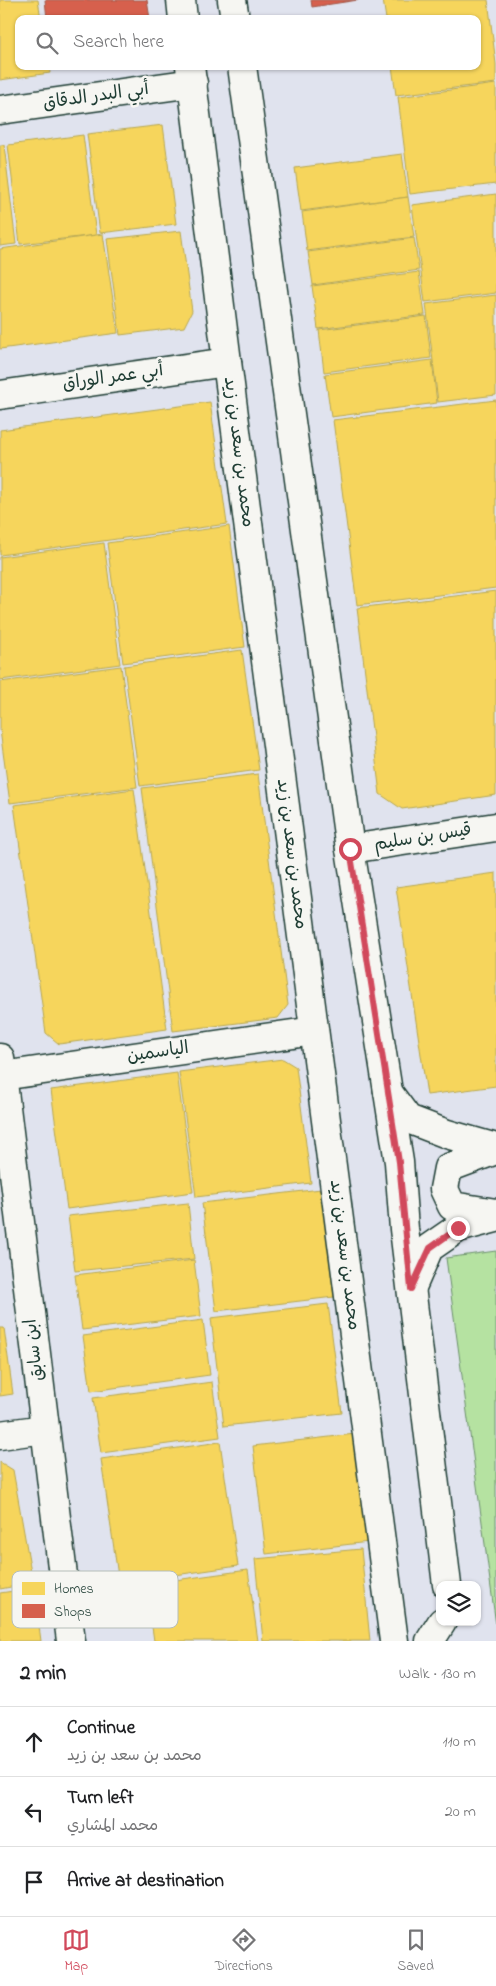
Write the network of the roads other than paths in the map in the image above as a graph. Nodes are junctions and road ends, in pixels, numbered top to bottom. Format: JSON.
{"nodes":[{"id":1,"x":181,"y":0,"type":"edge"},
{"id":2,"x":232,"y":0,"type":"edge"},
{"id":3,"x":183,"y":15,"type":"edge"},
{"id":4,"x":234,"y":15,"type":"edge"},
{"id":5,"x":243,"y":70,"type":"edge"},
{"id":6,"x":191,"y":75,"type":"edge"},
{"id":7,"x":0,"y":110,"type":"edge"},
{"id":8,"x":226,"y":362,"type":"junction"},
{"id":9,"x":0,"y":395,"type":"edge"},
{"id":10,"x":496,"y":827,"type":"edge"},
{"id":11,"x":350,"y":849,"type":"junction"},
{"id":12,"x":314,"y":1031,"type":"junction"},
{"id":13,"x":1,"y":1067,"type":"edge"},
{"id":14,"x":388,"y":1092,"type":"junction"},
{"id":15,"x":5,"y":1148,"type":"edge"},
{"id":16,"x":496,"y":1149,"type":"edge"},
{"id":17,"x":496,"y":1213,"type":"edge"},
{"id":18,"x":496,"y":1218,"type":"edge"},
{"id":19,"x":411,"y":1289,"type":"junction"},
{"id":20,"x":45,"y":1429,"type":"junction"},
{"id":21,"x":0,"y":1435,"type":"edge"},
{"id":22,"x":62,"y":1571,"type":"edge"},
{"id":23,"x":447,"y":1581,"type":"edge"},
{"id":24,"x":439,"y":1626,"type":"edge"},
{"id":25,"x":453,"y":1626,"type":"edge"},
{"id":26,"x":69,"y":1628,"type":"edge"},
{"id":27,"x":393,"y":1628,"type":"edge"},
{"id":28,"x":71,"y":1641,"type":"edge"},
{"id":29,"x":409,"y":1641,"type":"edge"},
{"id":30,"x":430,"y":1641,"type":"edge"},
{"id":31,"x":456,"y":1641,"type":"edge"}],
"edges":[{"from":1,"to":3,"type":"street"},
{"from":2,"to":4,"type":"street"},
{"from":5,"to":11,"type":"street"},
{"from":6,"to":7,"type":"street","name":"أبي البدر الدقاق"},
{"from":6,"to":8,"type":"street","name":"محمد بن سعد بن زيد"},
{"from":8,"to":9,"type":"street","name":"أبي عمر الوراق"},
{"from":8,"to":12,"type":"street","name":"محمد بن سعد بن زيد"},
{"from":10,"to":11,"type":"street","name":"قيس بن سليم"},
{"from":11,"to":14,"type":"street"},
{"from":12,"to":13,"type":"street","name":"الياسمين"},
{"from":12,"to":27,"type":"street","name":"محمد بن سعد بن زيد"},
{"from":13,"to":15,"type":"street","name":"ابن سابق"},
{"from":14,"to":16,"type":"street"},
{"from":14,"to":19,"type":"street"},
{"from":15,"to":20,"type":"street","name":"ابن سابق"},
{"from":16,"to":17,"type":"street"},
{"from":18,"to":19,"type":"street"},
{"from":19,"to":23,"type":"street"},
{"from":20,"to":21,"type":"street"},
{"from":20,"to":22,"type":"street","name":"ابن سابق"},
{"from":24,"to":30,"type":"street"},
{"from":25,"to":31,"type":"street"},
{"from":26,"to":28,"type":"street","name":"ابن سابق"},
{"from":27,"to":29,"type":"street"}]}
